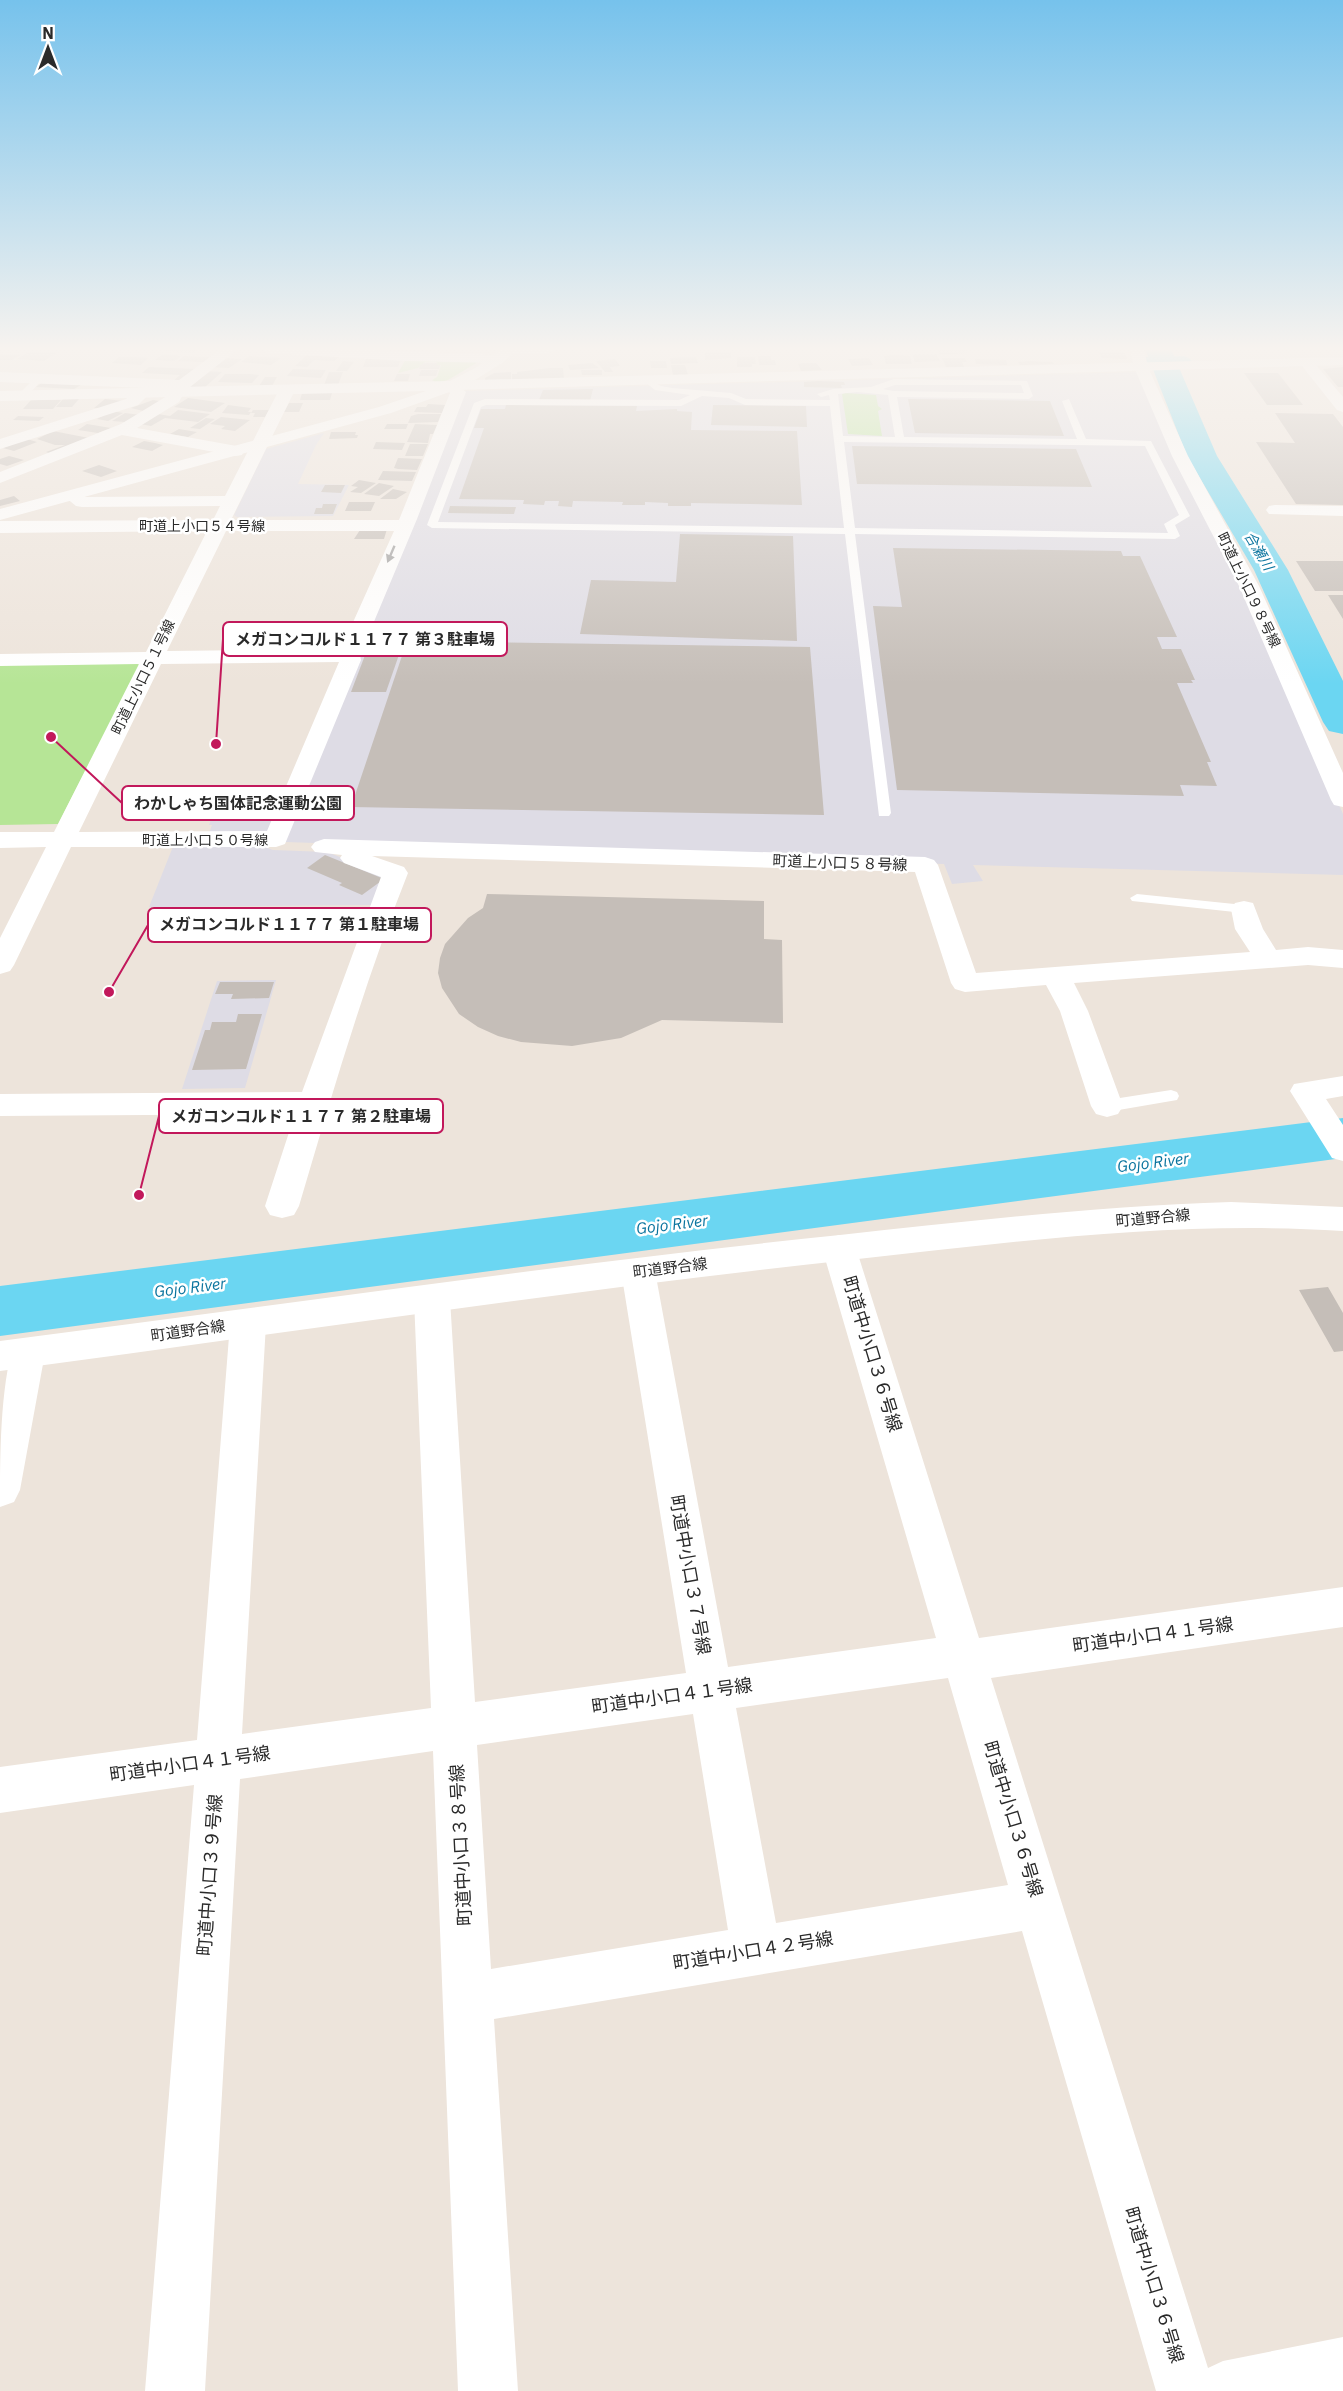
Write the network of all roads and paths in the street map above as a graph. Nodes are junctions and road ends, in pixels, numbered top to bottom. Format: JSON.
{"nodes":[{"id":1,"x":44,"y":461,"type":"edge"},
{"id":2,"x":202,"y":461,"type":"edge"},
{"id":3,"x":251,"y":461,"type":"edge"},
{"id":4,"x":431,"y":461,"type":"edge"},
{"id":5,"x":456,"y":461,"type":"edge"},
{"id":6,"x":842,"y":461,"type":"edge"},
{"id":7,"x":1157,"y":461,"type":"edge"},
{"id":8,"x":1182,"y":461,"type":"edge"},
{"id":9,"x":0,"y":478,"type":"edge"},
{"id":10,"x":74,"y":497,"type":"junction"},
{"id":11,"x":1275,"y":510,"type":"dead end"},
{"id":12,"x":1343,"y":511,"type":"edge"},
{"id":13,"x":0,"y":515,"type":"edge"},
{"id":14,"x":224,"y":515,"type":"junction"},
{"id":15,"x":406,"y":522,"type":"junction"},
{"id":16,"x":0,"y":527,"type":"edge"},
{"id":17,"x":850,"y":531,"type":"junction"},
{"id":18,"x":349,"y":655,"type":"junction"},
{"id":19,"x":152,"y":658,"type":"junction"},
{"id":20,"x":0,"y":660,"type":"edge"},
{"id":21,"x":1343,"y":800,"type":"edge"},
{"id":22,"x":884,"y":813,"type":"dead end"},
{"id":23,"x":0,"y":828,"type":"edge"},
{"id":24,"x":65,"y":834,"type":"junction"},
{"id":25,"x":276,"y":839,"type":"junction"},
{"id":26,"x":0,"y":840,"type":"edge"},
{"id":27,"x":324,"y":847,"type":"junction"},
{"id":28,"x":1137,"y":897,"type":"dead end"},
{"id":29,"x":1244,"y":909,"type":"joint"},
{"id":30,"x":1343,"y":959,"type":"edge"},
{"id":31,"x":1269,"y":960,"type":"junction"},
{"id":32,"x":0,"y":964,"type":"edge"},
{"id":33,"x":1056,"y":977,"type":"junction"},
{"id":34,"x":1343,"y":1086,"type":"edge"},
{"id":35,"x":1172,"y":1096,"type":"dead end"},
{"id":36,"x":314,"y":1103,"type":"junction"},
{"id":37,"x":0,"y":1105,"type":"edge"},
{"id":38,"x":1107,"y":1106,"type":"joint"},
{"id":39,"x":1343,"y":1150,"type":"edge"},
{"id":40,"x":282,"y":1206,"type":"dead end"},
{"id":41,"x":1343,"y":1219,"type":"edge"},
{"id":42,"x":839,"y":1248,"type":"junction"},
{"id":43,"x":638,"y":1271,"type":"junction"},
{"id":44,"x":432,"y":1299,"type":"junction"},
{"id":45,"x":248,"y":1324,"type":"junction"},
{"id":46,"x":14,"y":1354,"type":"edge"},
{"id":47,"x":0,"y":1490,"type":"edge"},
{"id":48,"x":1343,"y":1607,"type":"edge"},
{"id":49,"x":964,"y":1661,"type":"junction"},
{"id":50,"x":711,"y":1691,"type":"junction"},
{"id":51,"x":455,"y":1726,"type":"junction"},
{"id":52,"x":218,"y":1760,"type":"junction"},
{"id":53,"x":0,"y":1790,"type":"edge"},
{"id":54,"x":1038,"y":1904,"type":"junction"},
{"id":55,"x":756,"y":1950,"type":"junction"},
{"id":56,"x":468,"y":1998,"type":"junction"},
{"id":57,"x":1343,"y":2366,"type":"edge"},
{"id":58,"x":175,"y":2391,"type":"edge"},
{"id":59,"x":488,"y":2391,"type":"edge"},
{"id":60,"x":1186,"y":2391,"type":"edge"},
{"id":61,"x":1223,"y":2391,"type":"edge"}],
"edges":[{"from":1,"to":9,"type":"street"},
{"from":2,"to":10,"type":"street"},
{"from":3,"to":14,"type":"street","name":"町道上小口５１号線"},
{"from":4,"to":15,"type":"street","name":"町道上小口５０号線"},
{"from":5,"to":17,"type":"lane"},
{"from":6,"to":17,"type":"lane"},
{"from":7,"to":17,"type":"lane"},
{"from":8,"to":21,"type":"street","name":"町道上小口９８号線"},
{"from":10,"to":13,"type":"street"},
{"from":10,"to":14,"type":"street"},
{"from":11,"to":12,"type":"street"},
{"from":14,"to":15,"type":"street","name":"町道上小口５４号線"},
{"from":14,"to":16,"type":"street","name":"町道上小口５４号線"},
{"from":14,"to":19,"type":"street","name":"町道上小口５１号線"},
{"from":15,"to":18,"type":"street","name":"町道上小口５０号線","one_way":true},
{"from":17,"to":22,"type":"lane"},
{"from":18,"to":19,"type":"street"},
{"from":18,"to":25,"type":"street","name":"町道上小口５０号線"},
{"from":19,"to":20,"type":"street"},
{"from":19,"to":24,"type":"street","name":"町道上小口５１号線"},
{"from":23,"to":24,"type":"street"},
{"from":24,"to":25,"type":"street","name":"町道上小口５０号線"},
{"from":24,"to":26,"type":"street"},
{"from":24,"to":32,"type":"street","name":"町道上小口５１号線"},
{"from":25,"to":27,"type":"street"},
{"from":27,"to":33,"type":"street","name":"町道上小口５８号線"},
{"from":27,"to":36,"type":"street"},
{"from":28,"to":29,"type":"lane"},
{"from":29,"to":31,"type":"street"},
{"from":30,"to":31,"type":"street","name":"町道上小口５８号線"},
{"from":31,"to":33,"type":"street","name":"町道上小口５８号線"},
{"from":33,"to":38,"type":"street"},
{"from":34,"to":39,"type":"street"},
{"from":35,"to":38,"type":"lane"},
{"from":36,"to":37,"type":"street"},
{"from":36,"to":40,"type":"street"},
{"from":41,"to":42,"type":"street","name":"町道野合線"},
{"from":42,"to":43,"type":"street","name":"町道野合線"},
{"from":42,"to":49,"type":"street","name":"町道中小口３６号線"},
{"from":43,"to":44,"type":"street","name":"町道野合線"},
{"from":43,"to":50,"type":"street","name":"町道中小口３７号線"},
{"from":44,"to":45,"type":"street","name":"町道野合線"},
{"from":44,"to":51,"type":"street","name":"町道中小口３８号線"},
{"from":45,"to":46,"type":"street","name":"町道野合線"},
{"from":45,"to":52,"type":"street","name":"町道中小口３９号線"},
{"from":46,"to":47,"type":"street"},
{"from":48,"to":49,"type":"street","name":"町道中小口４１号線"},
{"from":49,"to":50,"type":"street","name":"町道中小口４１号線"},
{"from":49,"to":54,"type":"street","name":"町道中小口３６号線"},
{"from":50,"to":51,"type":"street","name":"町道中小口４１号線"},
{"from":50,"to":55,"type":"street","name":"町道中小口３７号線"},
{"from":51,"to":52,"type":"street","name":"町道中小口４１号線"},
{"from":51,"to":56,"type":"street","name":"町道中小口３８号線"},
{"from":52,"to":53,"type":"street","name":"町道中小口４１号線"},
{"from":52,"to":58,"type":"street","name":"町道中小口３９号線"},
{"from":54,"to":55,"type":"street","name":"町道中小口４２号線"},
{"from":54,"to":60,"type":"street","name":"町道中小口３６号線"},
{"from":55,"to":56,"type":"street","name":"町道中小口４２号線"},
{"from":56,"to":59,"type":"street","name":"町道中小口３８号線"},
{"from":57,"to":61,"type":"street"}]}
